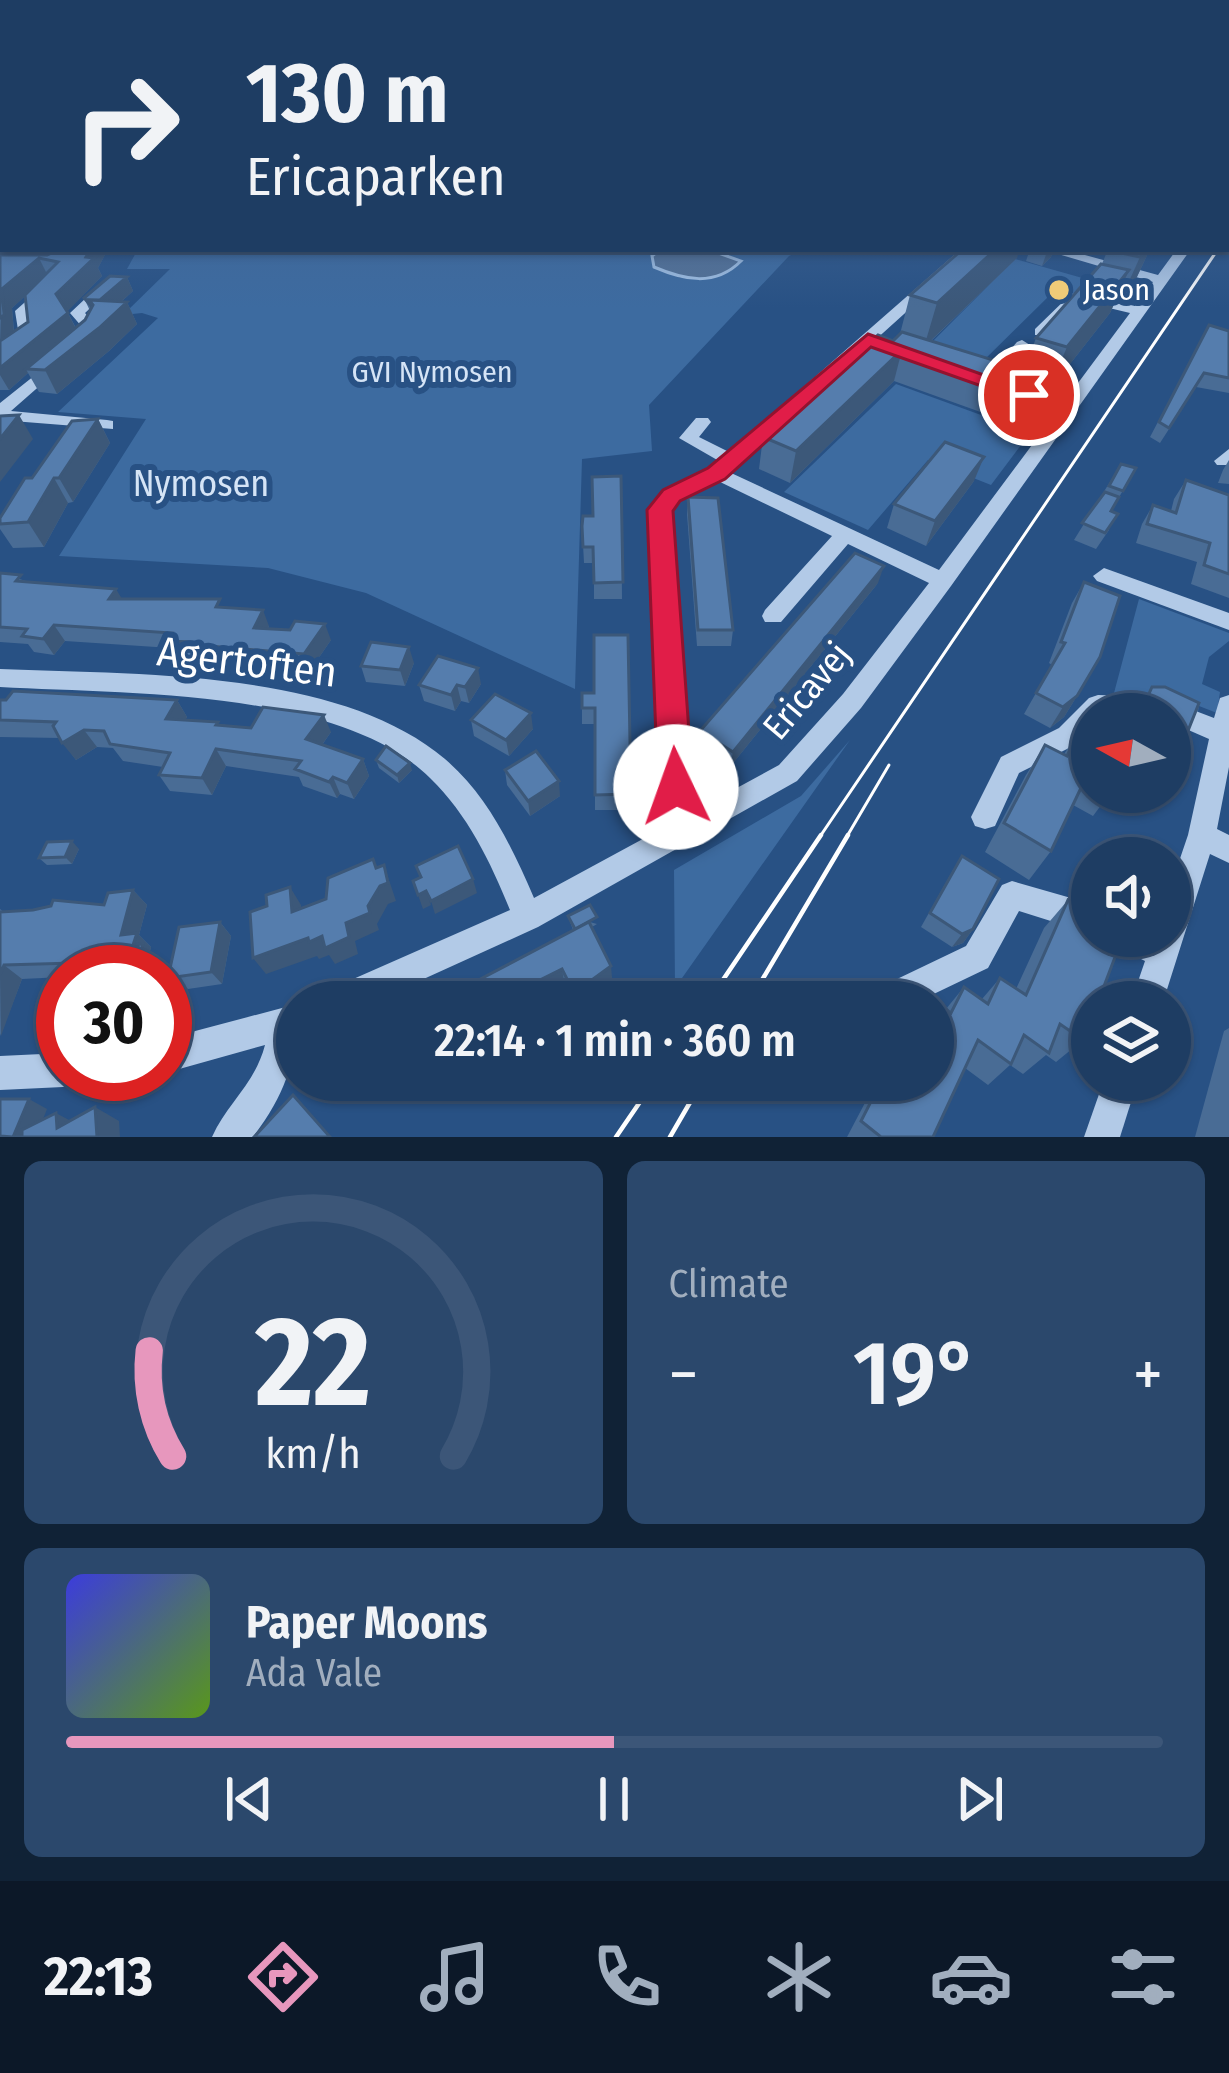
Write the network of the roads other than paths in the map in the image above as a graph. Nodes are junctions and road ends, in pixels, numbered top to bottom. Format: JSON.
{"nodes":[{"id":1,"x":967,"y":252,"type":"edge"},
{"id":2,"x":1182,"y":252,"type":"edge"},
{"id":3,"x":1096,"y":255,"type":"edge"},
{"id":4,"x":117,"y":278,"type":"edge"},
{"id":5,"x":1162,"y":280,"type":"junction"},
{"id":6,"x":56,"y":282,"type":"edge"},
{"id":7,"x":1139,"y":311,"type":"junction"},
{"id":8,"x":1040,"y":332,"type":"edge"},
{"id":9,"x":1022,"y":344,"type":"dead end"},
{"id":10,"x":0,"y":357,"type":"edge"},
{"id":11,"x":968,"y":374,"type":"edge"},
{"id":12,"x":991,"y":382,"type":"junction"},
{"id":13,"x":1010,"y":389,"type":"edge"},
{"id":14,"x":4,"y":414,"type":"edge"},
{"id":15,"x":702,"y":422,"type":"dead end"},
{"id":16,"x":90,"y":428,"type":"edge"},
{"id":17,"x":0,"y":432,"type":"edge"},
{"id":18,"x":724,"y":467,"type":"junction"},
{"id":19,"x":845,"y":534,"type":"junction"},
{"id":20,"x":1104,"y":576,"type":"dead end"},
{"id":21,"x":943,"y":581,"type":"junction"},
{"id":22,"x":773,"y":616,"type":"dead end"},
{"id":23,"x":1229,"y":622,"type":"edge"},
{"id":24,"x":0,"y":678,"type":"edge"},
{"id":25,"x":1229,"y":704,"type":"edge"},
{"id":26,"x":1223,"y":733,"type":"junction"},
{"id":27,"x":676,"y":787,"type":"dead end"},
{"id":28,"x":985,"y":817,"type":"dead end"},
{"id":29,"x":1202,"y":835,"type":"junction"},
{"id":30,"x":1229,"y":850,"type":"edge"},
{"id":31,"x":1191,"y":868,"type":"edge"},
{"id":32,"x":1071,"y":913,"type":"edge"},
{"id":33,"x":528,"y":917,"type":"junction"},
{"id":34,"x":384,"y":981,"type":"edge"},
{"id":35,"x":927,"y":981,"type":"edge"},
{"id":36,"x":276,"y":1027,"type":"edge"},
{"id":37,"x":192,"y":1049,"type":"edge"},
{"id":38,"x":276,"y":1066,"type":"edge"},
{"id":39,"x":36,"y":1071,"type":"edge"},
{"id":40,"x":0,"y":1073,"type":"edge"},
{"id":41,"x":1116,"y":1101,"type":"edge"},
{"id":42,"x":1107,"y":1134,"type":"edge"},
{"id":43,"x":230,"y":1137,"type":"edge"}],
"edges":[{"from":1,"to":18,"type":"street"},
{"from":2,"to":5,"type":"street","name":"Ericavej"},
{"from":3,"to":5,"type":"street"},
{"from":4,"to":14,"type":"street"},
{"from":5,"to":7,"type":"street","name":"Ericavej"},
{"from":6,"to":10,"type":"street"},
{"from":7,"to":8,"type":"street"},
{"from":7,"to":21,"type":"street","name":"Ericavej"},
{"from":9,"to":12,"type":"street"},
{"from":11,"to":12,"type":"street"},
{"from":12,"to":13,"type":"street"},
{"from":14,"to":16,"type":"street"},
{"from":14,"to":17,"type":"street"},
{"from":15,"to":18,"type":"street"},
{"from":18,"to":19,"type":"street"},
{"from":18,"to":27,"type":"street"},
{"from":19,"to":21,"type":"street"},
{"from":19,"to":22,"type":"street"},
{"from":20,"to":23,"type":"street"},
{"from":21,"to":33,"type":"street","name":"Ericavej"},
{"from":24,"to":33,"type":"street","name":"Agertoften"},
{"from":25,"to":26,"type":"street"},
{"from":26,"to":28,"type":"street"},
{"from":26,"to":29,"type":"street"},
{"from":29,"to":30,"type":"street"},
{"from":29,"to":31,"type":"street"},
{"from":32,"to":35,"type":"street"},
{"from":33,"to":34,"type":"street","name":"Ericavej"},
{"from":36,"to":37,"type":"street"},
{"from":38,"to":43,"type":"street"},
{"from":39,"to":40,"type":"street"},
{"from":41,"to":42,"type":"street"}]}
